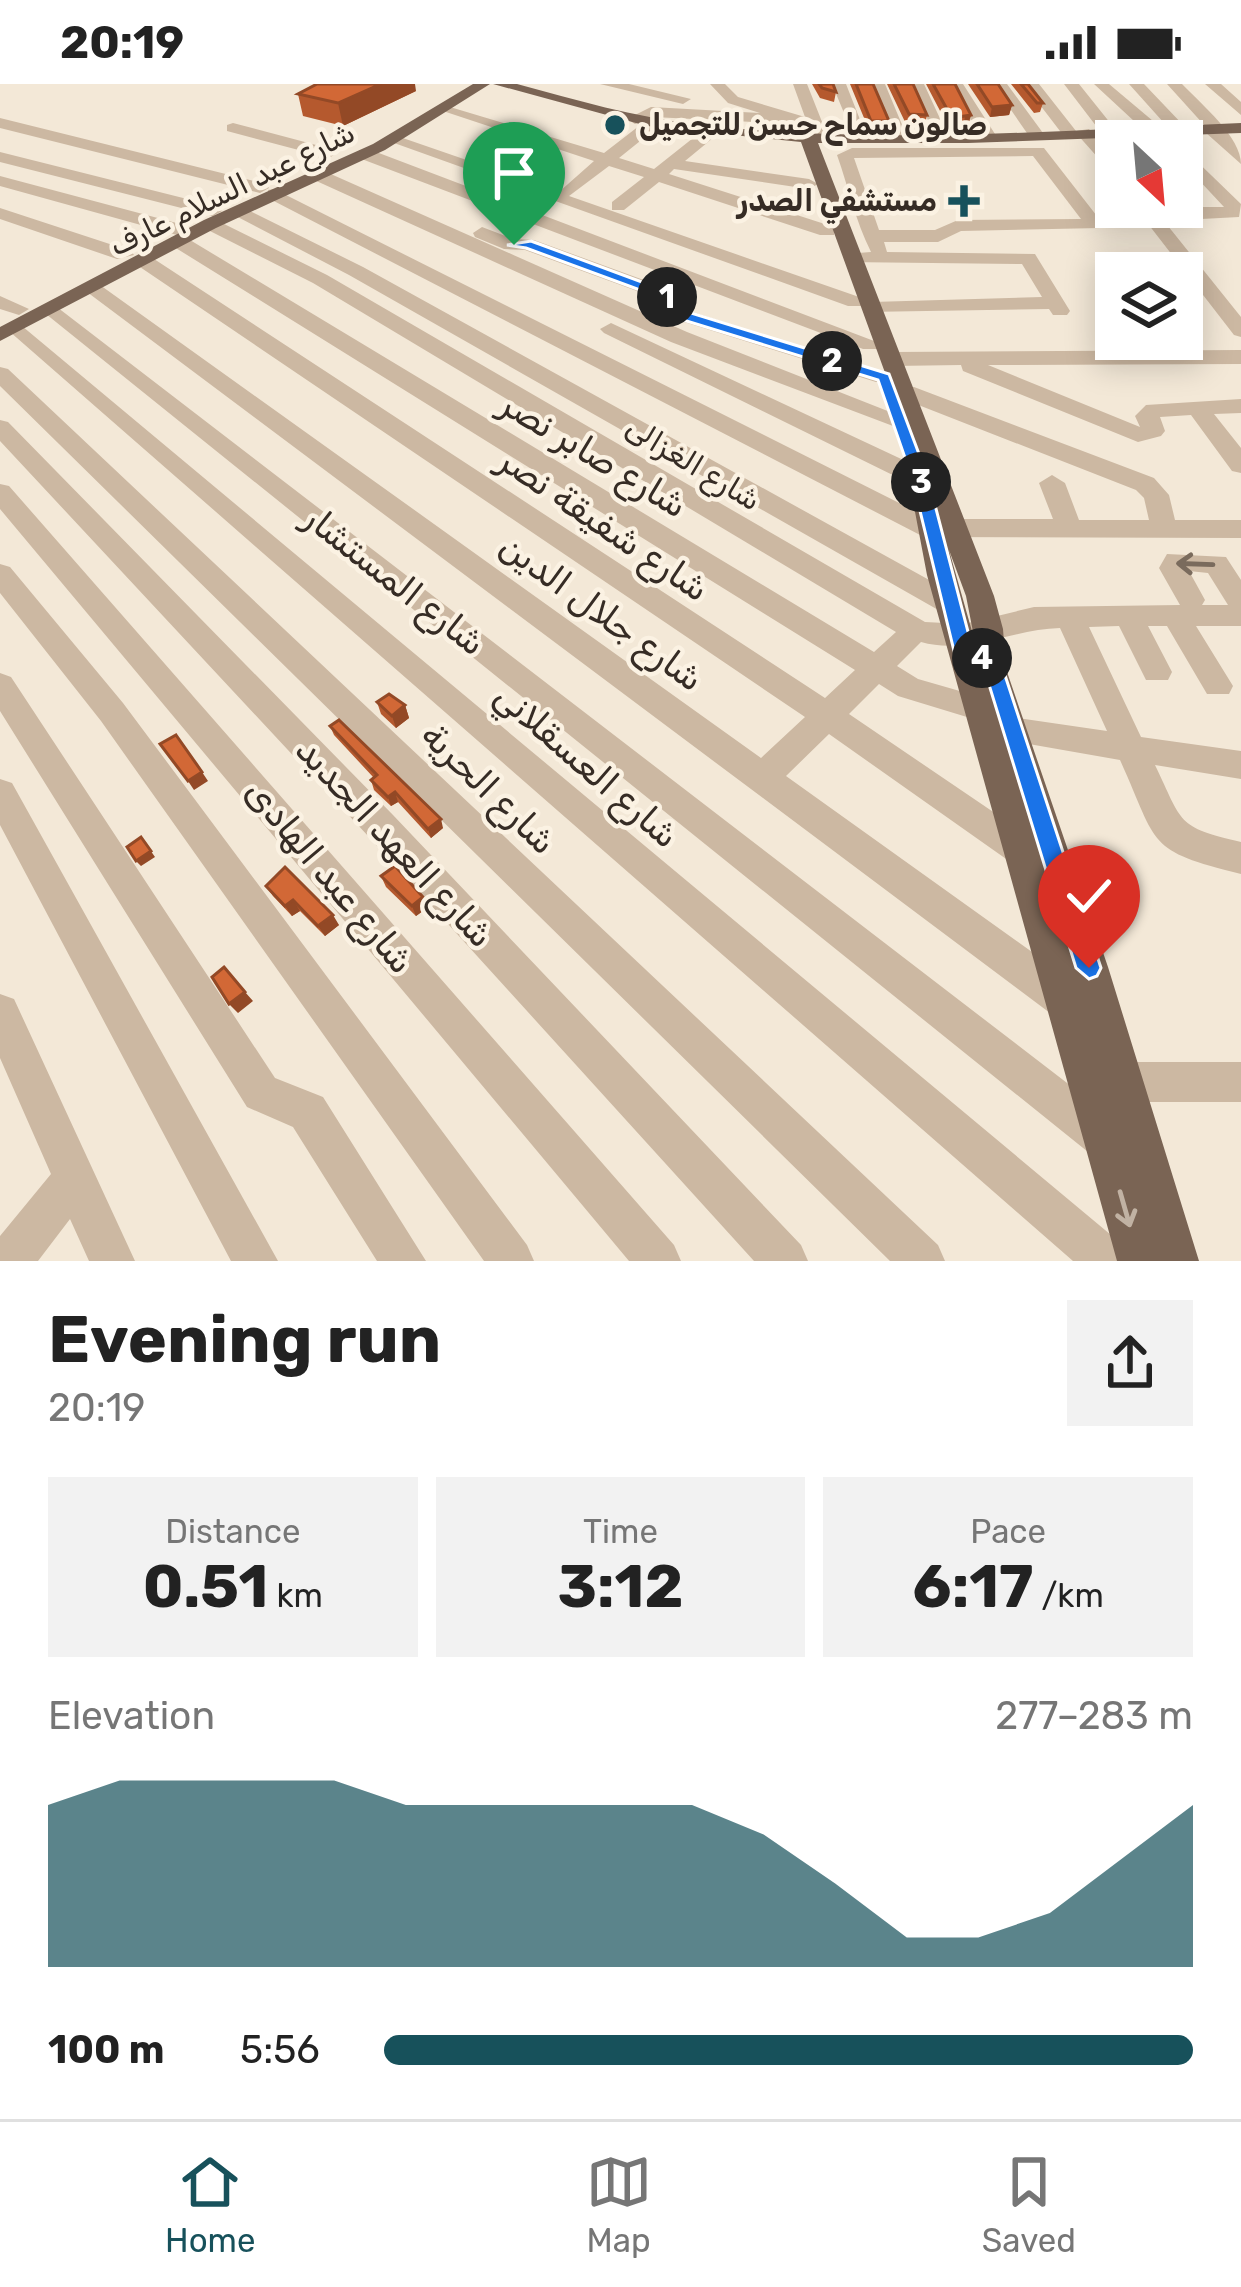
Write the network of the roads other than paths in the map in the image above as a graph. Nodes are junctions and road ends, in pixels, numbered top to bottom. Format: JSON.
{"nodes":[{"id":1,"x":456,"y":84,"type":"edge"},
{"id":2,"x":483,"y":84,"type":"edge"},
{"id":3,"x":500,"y":84,"type":"edge"},
{"id":4,"x":607,"y":84,"type":"edge"},
{"id":5,"x":716,"y":84,"type":"edge"},
{"id":6,"x":765,"y":84,"type":"edge"},
{"id":7,"x":800,"y":84,"type":"edge"},
{"id":8,"x":839,"y":84,"type":"edge"},
{"id":9,"x":878,"y":84,"type":"edge"},
{"id":10,"x":917,"y":84,"type":"edge"},
{"id":11,"x":956,"y":84,"type":"edge"},
{"id":12,"x":1000,"y":84,"type":"edge"},
{"id":13,"x":1030,"y":84,"type":"edge"},
{"id":14,"x":1070,"y":84,"type":"edge"},
{"id":15,"x":1101,"y":84,"type":"edge"},
{"id":16,"x":1136,"y":84,"type":"edge"},
{"id":17,"x":1174,"y":84,"type":"edge"},
{"id":18,"x":1212,"y":84,"type":"edge"},
{"id":19,"x":625,"y":88,"type":"junction"},
{"id":20,"x":741,"y":103,"type":"junction"},
{"id":21,"x":445,"y":106,"type":"junction"},
{"id":22,"x":598,"y":110,"type":"junction"},
{"id":23,"x":1241,"y":110,"type":"edge"},
{"id":24,"x":1100,"y":120,"type":"edge"},
{"id":25,"x":1148,"y":120,"type":"edge"},
{"id":26,"x":1158,"y":120,"type":"edge"},
{"id":27,"x":645,"y":121,"type":"junction"},
{"id":28,"x":0,"y":123,"type":"edge"},
{"id":29,"x":412,"y":127,"type":"junction"},
{"id":30,"x":233,"y":128,"type":"dead end"},
{"id":31,"x":800,"y":128,"type":"junction"},
{"id":32,"x":1241,"y":128,"type":"edge"},
{"id":33,"x":1214,"y":129,"type":"junction"},
{"id":34,"x":712,"y":130,"type":"junction"},
{"id":35,"x":1203,"y":130,"type":"edge"},
{"id":36,"x":1095,"y":131,"type":"edge"},
{"id":37,"x":1076,"y":132,"type":"junction"},
{"id":38,"x":1035,"y":133,"type":"junction"},
{"id":39,"x":987,"y":134,"type":"junction"},
{"id":40,"x":943,"y":135,"type":"junction"},
{"id":41,"x":902,"y":136,"type":"junction"},
{"id":42,"x":862,"y":137,"type":"junction"},
{"id":43,"x":392,"y":139,"type":"junction"},
{"id":44,"x":0,"y":141,"type":"edge"},
{"id":45,"x":1013,"y":142,"type":"junction"},
{"id":46,"x":556,"y":143,"type":"junction"},
{"id":47,"x":1095,"y":150,"type":"edge"},
{"id":48,"x":0,"y":157,"type":"edge"},
{"id":49,"x":1047,"y":157,"type":"junction"},
{"id":50,"x":336,"y":159,"type":"junction"},
{"id":51,"x":1241,"y":159,"type":"edge"},
{"id":52,"x":607,"y":160,"type":"junction"},
{"id":53,"x":847,"y":160,"type":"junction"},
{"id":54,"x":514,"y":170,"type":"dead end"},
{"id":55,"x":664,"y":170,"type":"junction"},
{"id":56,"x":1203,"y":176,"type":"edge"},
{"id":57,"x":0,"y":181,"type":"edge"},
{"id":58,"x":809,"y":184,"type":"junction"},
{"id":59,"x":1203,"y":188,"type":"edge"},
{"id":60,"x":1216,"y":188,"type":"junction"},
{"id":61,"x":267,"y":191,"type":"junction"},
{"id":62,"x":566,"y":191,"type":"dead end"},
{"id":63,"x":618,"y":206,"type":"dead end"},
{"id":64,"x":224,"y":211,"type":"junction"},
{"id":65,"x":0,"y":213,"type":"edge"},
{"id":66,"x":1203,"y":213,"type":"edge"},
{"id":67,"x":1234,"y":213,"type":"edge"},
{"id":68,"x":1160,"y":228,"type":"edge"},
{"id":69,"x":178,"y":235,"type":"junction"},
{"id":70,"x":1241,"y":236,"type":"edge"},
{"id":71,"x":856,"y":245,"type":"junction"},
{"id":72,"x":134,"y":258,"type":"junction"},
{"id":73,"x":503,"y":277,"type":"dead end"},
{"id":74,"x":93,"y":289,"type":"junction"},
{"id":75,"x":863,"y":305,"type":"junction"},
{"id":76,"x":52,"y":310,"type":"junction"},
{"id":77,"x":7,"y":318,"type":"edge"},
{"id":78,"x":1241,"y":331,"type":"edge"},
{"id":79,"x":1241,"y":356,"type":"edge"},
{"id":80,"x":954,"y":359,"type":"junction"},
{"id":81,"x":0,"y":374,"type":"edge"},
{"id":82,"x":891,"y":378,"type":"junction"},
{"id":83,"x":1241,"y":406,"type":"edge"},
{"id":84,"x":1197,"y":408,"type":"junction"},
{"id":85,"x":0,"y":427,"type":"edge"},
{"id":86,"x":1241,"y":464,"type":"edge"},
{"id":87,"x":920,"y":478,"type":"junction"},
{"id":88,"x":1052,"y":483,"type":"dead end"},
{"id":89,"x":0,"y":492,"type":"edge"},
{"id":90,"x":1070,"y":529,"type":"junction"},
{"id":91,"x":944,"y":530,"type":"junction"},
{"id":92,"x":1164,"y":530,"type":"junction"},
{"id":93,"x":1241,"y":530,"type":"edge"},
{"id":94,"x":0,"y":574,"type":"edge"},
{"id":95,"x":958,"y":589,"type":"junction"},
{"id":96,"x":1240,"y":605,"type":"edge"},
{"id":97,"x":1183,"y":608,"type":"junction"},
{"id":98,"x":1027,"y":610,"type":"junction"},
{"id":99,"x":1129,"y":617,"type":"junction"},
{"id":100,"x":1070,"y":618,"type":"junction"},
{"id":101,"x":916,"y":630,"type":"junction"},
{"id":102,"x":976,"y":646,"type":"junction"},
{"id":103,"x":874,"y":667,"type":"junction"},
{"id":104,"x":1157,"y":672,"type":"dead end"},
{"id":105,"x":0,"y":685,"type":"edge"},
{"id":106,"x":1218,"y":686,"type":"dead end"},
{"id":107,"x":980,"y":710,"type":"junction"},
{"id":108,"x":826,"y":715,"type":"junction"},
{"id":109,"x":1011,"y":730,"type":"junction"},
{"id":110,"x":1130,"y":748,"type":"junction"},
{"id":111,"x":1241,"y":765,"type":"edge"},
{"id":112,"x":763,"y":777,"type":"junction"},
{"id":113,"x":0,"y":793,"type":"edge"},
{"id":114,"x":1021,"y":850,"type":"junction"},
{"id":115,"x":1241,"y":859,"type":"edge"},
{"id":116,"x":1064,"y":1000,"type":"junction"},
{"id":117,"x":0,"y":1013,"type":"edge"},
{"id":118,"x":1123,"y":1082,"type":"junction"},
{"id":119,"x":1241,"y":1082,"type":"edge"},
{"id":120,"x":1123,"y":1141,"type":"junction"},
{"id":121,"x":75,"y":1178,"type":"junction"},
{"id":122,"x":9,"y":1261,"type":"edge"},
{"id":123,"x":112,"y":1261,"type":"edge"},
{"id":124,"x":255,"y":1261,"type":"edge"},
{"id":125,"x":403,"y":1261,"type":"edge"},
{"id":126,"x":511,"y":1261,"type":"edge"},
{"id":127,"x":658,"y":1261,"type":"edge"},
{"id":128,"x":785,"y":1261,"type":"edge"},
{"id":129,"x":922,"y":1261,"type":"edge"},
{"id":130,"x":1107,"y":1261,"type":"edge"},
{"id":131,"x":1140,"y":1261,"type":"edge"},
{"id":132,"x":1176,"y":1261,"type":"edge"}],
"edges":[{"from":1,"to":50,"type":"main road","name":"شارع عبد السلام عارف"},
{"from":2,"to":21,"type":"main road","name":"شارع عبد السلام عارف"},
{"from":3,"to":22,"type":"main road"},
{"from":4,"to":19,"type":"street"},
{"from":5,"to":20,"type":"street"},
{"from":6,"to":31,"type":"street"},
{"from":7,"to":31,"type":"street"},
{"from":8,"to":42,"type":"street"},
{"from":9,"to":41,"type":"street"},
{"from":10,"to":40,"type":"street"},
{"from":11,"to":39,"type":"street"},
{"from":12,"to":38,"type":"street"},
{"from":13,"to":37,"type":"street"},
{"from":14,"to":24,"type":"street"},
{"from":15,"to":25,"type":"street"},
{"from":16,"to":26,"type":"street"},
{"from":17,"to":33,"type":"street"},
{"from":18,"to":23,"type":"street"},
{"from":19,"to":20,"type":"street"},
{"from":19,"to":22,"type":"street"},
{"from":20,"to":31,"type":"street"},
{"from":21,"to":29,"type":"main road","name":"شارع عبد السلام عارف"},
{"from":21,"to":46,"type":"street"},
{"from":22,"to":27,"type":"main road"},
{"from":27,"to":31,"type":"street"},
{"from":27,"to":34,"type":"main road"},
{"from":27,"to":52,"type":"street"},
{"from":28,"to":61,"type":"street"},
{"from":29,"to":43,"type":"main road","name":"شارع عبد السلام عارف"},
{"from":29,"to":50,"type":"main road"},
{"from":30,"to":50,"type":"street"},
{"from":31,"to":34,"type":"main road"},
{"from":31,"to":42,"type":"main road"},
{"from":31,"to":58,"type":"main road"},
{"from":31,"to":71,"type":"main road"},
{"from":32,"to":33,"type":"main road"},
{"from":33,"to":35,"type":"main road"},
{"from":33,"to":51,"type":"street"},
{"from":34,"to":55,"type":"street"},
{"from":36,"to":37,"type":"main road"},
{"from":37,"to":38,"type":"main road"},
{"from":37,"to":47,"type":"street"},
{"from":38,"to":45,"type":"main road"},
{"from":39,"to":40,"type":"main road"},
{"from":39,"to":45,"type":"main road"},
{"from":40,"to":41,"type":"main road"},
{"from":41,"to":42,"type":"main road"},
{"from":43,"to":50,"type":"main road","name":"شارع عبد السلام عارف"},
{"from":43,"to":75,"type":"street"},
{"from":44,"to":64,"type":"street"},
{"from":45,"to":49,"type":"street"},
{"from":45,"to":53,"type":"street"},
{"from":46,"to":52,"type":"street"},
{"from":46,"to":54,"type":"street"},
{"from":48,"to":64,"type":"street"},
{"from":49,"to":53,"type":"street"},
{"from":49,"to":71,"type":"street"},
{"from":50,"to":61,"type":"main road","name":"شارع عبد السلام عارف"},
{"from":50,"to":82,"type":"street"},
{"from":50,"to":82,"type":"street"},
{"from":50,"to":82,"type":"street"},
{"from":52,"to":55,"type":"street"},
{"from":52,"to":62,"type":"street"},
{"from":53,"to":71,"type":"street"},
{"from":55,"to":58,"type":"street"},
{"from":55,"to":63,"type":"street"},
{"from":55,"to":71,"type":"street"},
{"from":56,"to":60,"type":"street"},
{"from":57,"to":69,"type":"street","name":"شارع صابر نصر"},
{"from":58,"to":71,"type":"main road"},
{"from":59,"to":60,"type":"street"},
{"from":60,"to":67,"type":"street"},
{"from":61,"to":64,"type":"main road","name":"شارع عبد السلام عارف"},
{"from":61,"to":91,"type":"street"},
{"from":64,"to":69,"type":"main road","name":"شارع عبد السلام عارف"},
{"from":64,"to":95,"type":"street"},
{"from":64,"to":101,"type":"street","name":"شارع الغزالى"},
{"from":65,"to":72,"type":"street","name":"شارع شفيقة نصر"},
{"from":66,"to":67,"type":"street"},
{"from":67,"to":70,"type":"street"},
{"from":68,"to":78,"type":"street"},
{"from":69,"to":72,"type":"main road","name":"شارع عبد السلام عارف"},
{"from":69,"to":103,"type":"street","name":"شارع صابر نصر"},
{"from":71,"to":75,"type":"main road"},
{"from":71,"to":75,"type":"street"},
{"from":72,"to":74,"type":"main road","name":"شارع عبد السلام عارف"},
{"from":72,"to":77,"type":"main road","name":"شارع عبد السلام عارف"},
{"from":72,"to":108,"type":"street","name":"شارع شفيقة نصر"},
{"from":73,"to":87,"type":"street"},
{"from":74,"to":76,"type":"main road","name":"شارع عبد السلام عارف"},
{"from":74,"to":112,"type":"street","name":"شارع جلال الدين"},
{"from":75,"to":82,"type":"main road"},
{"from":76,"to":77,"type":"main road","name":"شارع عبد السلام عارف"},
{"from":76,"to":120,"type":"street","name":"شارع المستشار"},
{"from":77,"to":130,"type":"street","name":"شارع العسقلاني"},
{"from":79,"to":80,"type":"street"},
{"from":80,"to":82,"type":"street"},
{"from":80,"to":84,"type":"street"},
{"from":81,"to":129,"type":"street","name":"شارع الحرية"},
{"from":82,"to":87,"type":"main road"},
{"from":82,"to":91,"type":"main road"},
{"from":82,"to":92,"type":"street"},
{"from":83,"to":84,"type":"street"},
{"from":84,"to":86,"type":"street"},
{"from":85,"to":128,"type":"street","name":"شارع العهد الجديد"},
{"from":87,"to":91,"type":"main road"},
{"from":88,"to":90,"type":"street"},
{"from":89,"to":127,"type":"street","name":"شارع عبد الهادى"},
{"from":90,"to":91,"type":"street"},
{"from":90,"to":92,"type":"street"},
{"from":91,"to":95,"type":"main road"},
{"from":92,"to":93,"type":"street"},
{"from":94,"to":126,"type":"street"},
{"from":95,"to":98,"type":"street"},
{"from":95,"to":102,"type":"main road"},
{"from":96,"to":97,"type":"street"},
{"from":96,"to":97,"type":"street","one_way":true},
{"from":97,"to":98,"type":"street"},
{"from":97,"to":99,"type":"street"},
{"from":97,"to":106,"type":"street"},
{"from":98,"to":100,"type":"street"},
{"from":98,"to":102,"type":"street"},
{"from":99,"to":100,"type":"street"},
{"from":99,"to":104,"type":"street"},
{"from":100,"to":110,"type":"street"},
{"from":101,"to":102,"type":"street","name":"شارع الغزالى"},
{"from":101,"to":103,"type":"street"},
{"from":102,"to":107,"type":"main road"},
{"from":102,"to":109,"type":"main road"},
{"from":103,"to":107,"type":"street","name":"شارع صابر نصر"},
{"from":103,"to":108,"type":"street"},
{"from":105,"to":125,"type":"street"},
{"from":107,"to":114,"type":"main road"},
{"from":108,"to":112,"type":"street"},
{"from":108,"to":114,"type":"street","name":"شارع شفيقة نصر"},
{"from":109,"to":110,"type":"street"},
{"from":109,"to":118,"type":"main road"},
{"from":110,"to":111,"type":"street"},
{"from":110,"to":115,"type":"street"},
{"from":112,"to":116,"type":"street","name":"شارع جلال الدين"},
{"from":113,"to":124,"type":"street"},
{"from":114,"to":116,"type":"main road"},
{"from":116,"to":120,"type":"main road"},
{"from":117,"to":121,"type":"street"},
{"from":118,"to":119,"type":"street"},
{"from":118,"to":120,"type":"main road"},
{"from":120,"to":131,"type":"main road","one_way":true},
{"from":120,"to":132,"type":"main road"},
{"from":121,"to":122,"type":"street"},
{"from":121,"to":123,"type":"street"}]}
